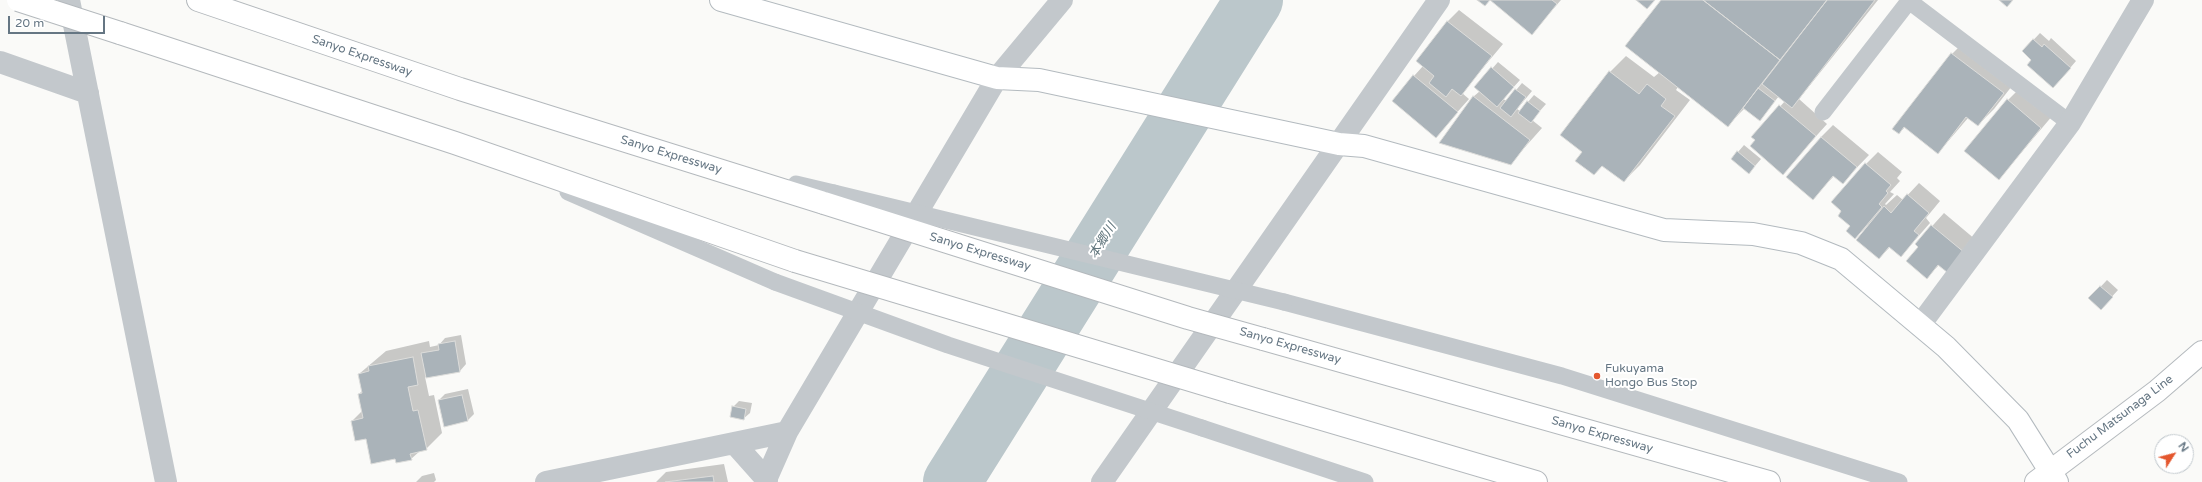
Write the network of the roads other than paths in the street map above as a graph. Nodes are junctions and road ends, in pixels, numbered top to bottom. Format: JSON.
{"nodes":[{"id":1,"x":18,"y":0,"type":"edge"},
{"id":2,"x":70,"y":0,"type":"edge"},
{"id":3,"x":198,"y":0,"type":"edge"},
{"id":4,"x":721,"y":0,"type":"edge"},
{"id":5,"x":1062,"y":0,"type":"edge"},
{"id":6,"x":1439,"y":0,"type":"edge"},
{"id":7,"x":2143,"y":0,"type":"edge"},
{"id":8,"x":0,"y":62,"type":"edge"},
{"id":9,"x":997,"y":78,"type":"junction"},
{"id":10,"x":88,"y":93,"type":"junction"},
{"id":11,"x":1823,"y":112,"type":"dead end"},
{"id":12,"x":2070,"y":123,"type":"junction"},
{"id":13,"x":455,"y":143,"type":"junction"},
{"id":14,"x":1339,"y":144,"type":"junction"},
{"id":15,"x":829,"y":198,"type":"junction"},
{"id":16,"x":1920,"y":325,"type":"junction"},
{"id":17,"x":2202,"y":352,"type":"edge"},
{"id":18,"x":787,"y":432,"type":"junction"},
{"id":19,"x":734,"y":442,"type":"junction"},
{"id":20,"x":2048,"y":478,"type":"edge"},
{"id":21,"x":766,"y":481,"type":"edge"},
{"id":22,"x":166,"y":482,"type":"edge"},
{"id":23,"x":546,"y":482,"type":"edge"},
{"id":24,"x":1102,"y":482,"type":"edge"},
{"id":25,"x":1365,"y":482,"type":"edge"},
{"id":26,"x":1536,"y":482,"type":"edge"},
{"id":27,"x":1769,"y":482,"type":"edge"},
{"id":28,"x":1899,"y":482,"type":"edge"}],
"edges":[{"from":1,"to":13,"type":"main road","bridge":true},
{"from":2,"to":10,"type":"street"},
{"from":3,"to":15,"type":"main road","name":"Sanyo Expressway"},
{"from":4,"to":9,"type":"main road"},
{"from":5,"to":9,"type":"street"},
{"from":6,"to":14,"type":"street"},
{"from":7,"to":12,"type":"street"},
{"from":8,"to":10,"type":"street"},
{"from":9,"to":14,"type":"main road"},
{"from":9,"to":18,"type":"street"},
{"from":10,"to":22,"type":"street"},
{"from":11,"to":12,"type":"lane"},
{"from":12,"to":16,"type":"street"},
{"from":13,"to":25,"type":"lane","bridge":true},
{"from":13,"to":26,"type":"main road","bridge":true},
{"from":14,"to":16,"type":"main road"},
{"from":14,"to":24,"type":"street"},
{"from":15,"to":27,"type":"main road","name":"Sanyo Expressway","bridge":true},
{"from":15,"to":28,"type":"lane","bridge":true},
{"from":16,"to":20,"type":"main road"},
{"from":17,"to":20,"type":"main road","name":"Fuchu Matsunaga Line"},
{"from":18,"to":19,"type":"street"},
{"from":18,"to":21,"type":"street"},
{"from":19,"to":21,"type":"street"},
{"from":19,"to":23,"type":"street"}]}
